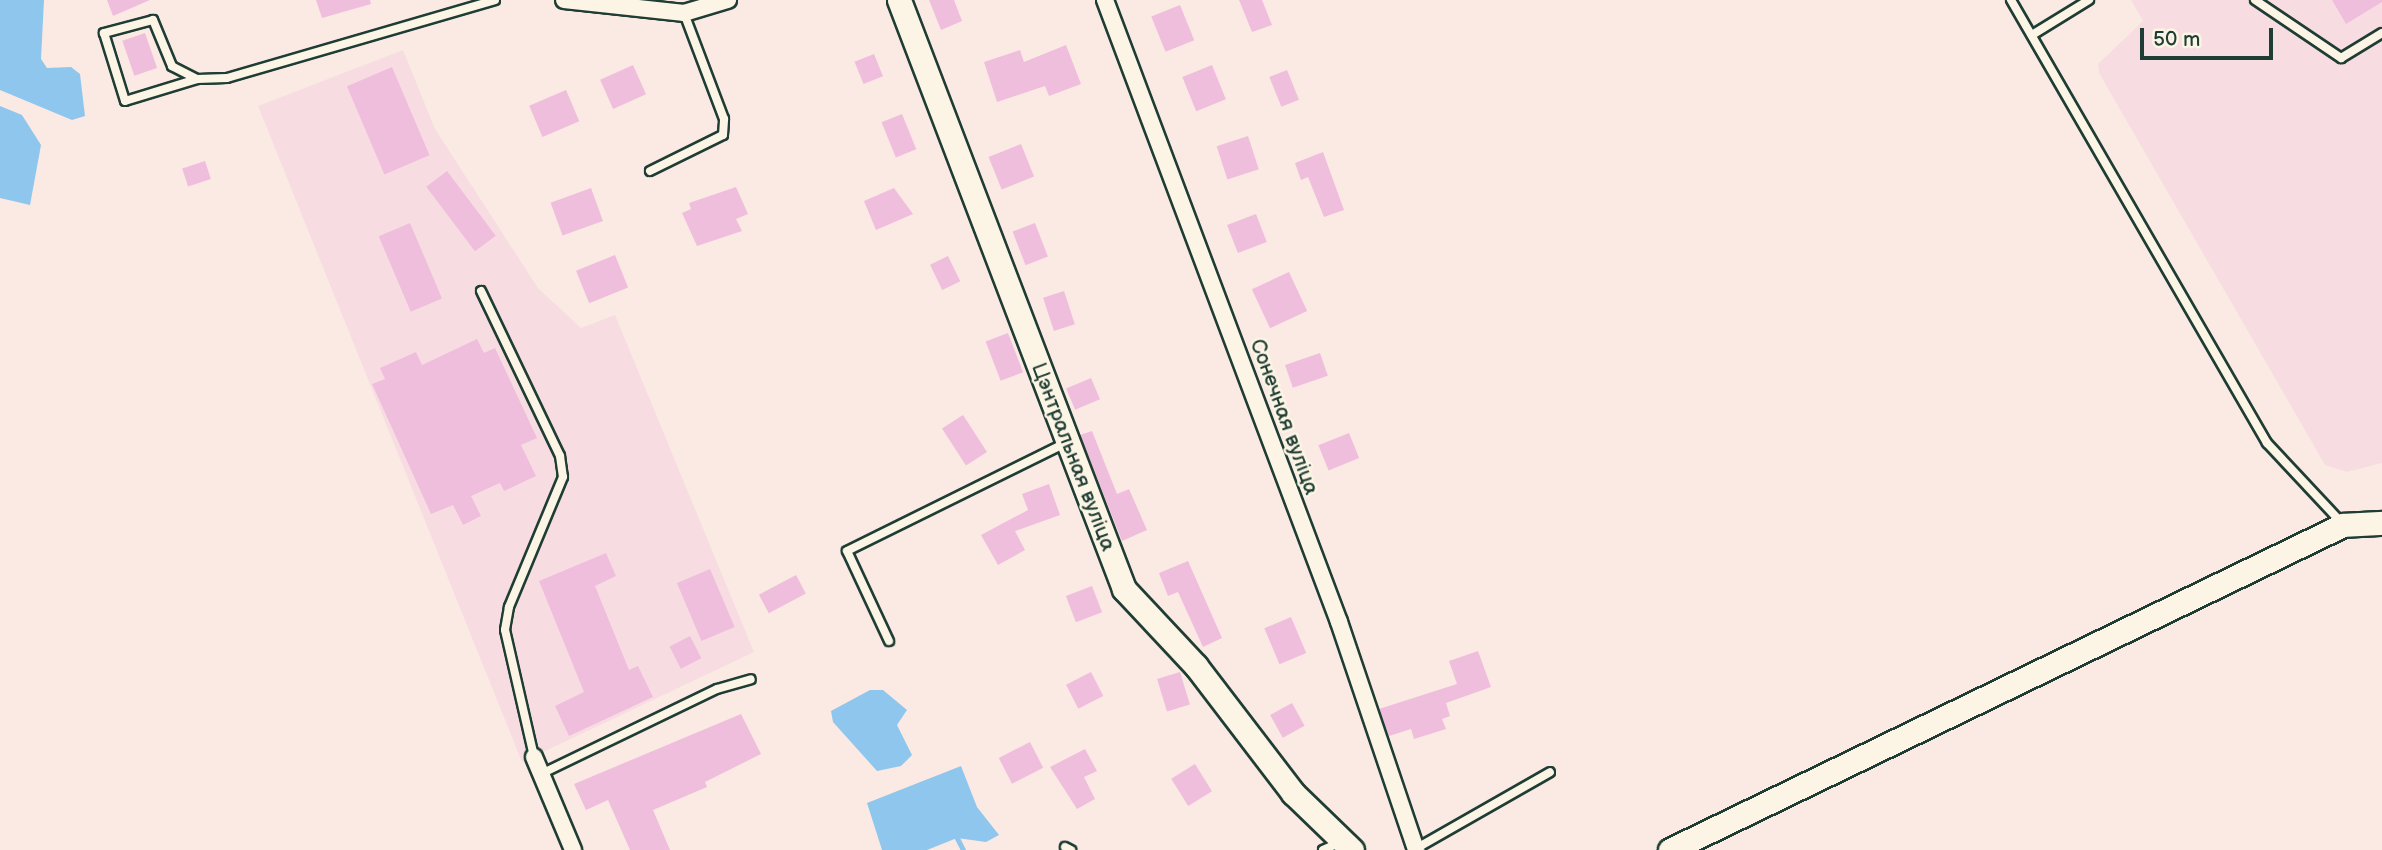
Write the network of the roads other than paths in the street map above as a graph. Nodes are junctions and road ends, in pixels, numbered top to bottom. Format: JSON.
{"nodes":[{"id":1,"x":495,"y":0,"type":"edge"},
{"id":2,"x":564,"y":0,"type":"edge"},
{"id":3,"x":729,"y":0,"type":"edge"},
{"id":4,"x":899,"y":0,"type":"edge"},
{"id":5,"x":1105,"y":0,"type":"edge"},
{"id":6,"x":2011,"y":0,"type":"edge"},
{"id":7,"x":2089,"y":0,"type":"edge"},
{"id":8,"x":2255,"y":0,"type":"edge"},
{"id":9,"x":684,"y":13,"type":"junction"},
{"id":10,"x":2382,"y":33,"type":"edge"},
{"id":11,"x":2032,"y":35,"type":"junction"},
{"id":12,"x":197,"y":79,"type":"junction"},
{"id":13,"x":650,"y":171,"type":"dead end"},
{"id":14,"x":481,"y":291,"type":"dead end"},
{"id":15,"x":1067,"y":443,"type":"junction"},
{"id":16,"x":2382,"y":523,"type":"edge"},
{"id":17,"x":2343,"y":525,"type":"junction"},
{"id":18,"x":889,"y":641,"type":"dead end"},
{"id":19,"x":751,"y":679,"type":"dead end"},
{"id":20,"x":534,"y":757,"type":"joint"},
{"id":21,"x":1550,"y":772,"type":"dead end"},
{"id":22,"x":543,"y":773,"type":"junction"},
{"id":23,"x":1339,"y":847,"type":"edge"},
{"id":24,"x":1417,"y":849,"type":"edge"},
{"id":25,"x":573,"y":850,"type":"edge"},
{"id":26,"x":1670,"y":850,"type":"edge"}],
"edges":[{"from":1,"to":12,"type":"lane"},
{"from":2,"to":9,"type":"street"},
{"from":3,"to":9,"type":"street"},
{"from":4,"to":15,"type":"street","name":"Цэнтральная вуліца"},
{"from":5,"to":24,"type":"street","name":"Сонечная вуліца"},
{"from":6,"to":11,"type":"lane"},
{"from":7,"to":11,"type":"lane"},
{"from":8,"to":10,"type":"lane"},
{"from":9,"to":13,"type":"lane"},
{"from":11,"to":17,"type":"lane"},
{"from":12,"to":12,"type":"lane"},
{"from":14,"to":20,"type":"lane"},
{"from":15,"to":18,"type":"lane"},
{"from":15,"to":23,"type":"street","name":"Цэнтральная вуліца"},
{"from":16,"to":17,"type":"street"},
{"from":17,"to":26,"type":"street"},
{"from":19,"to":22,"type":"lane"},
{"from":20,"to":22,"type":"street"},
{"from":21,"to":24,"type":"lane"},
{"from":22,"to":25,"type":"street"}]}
